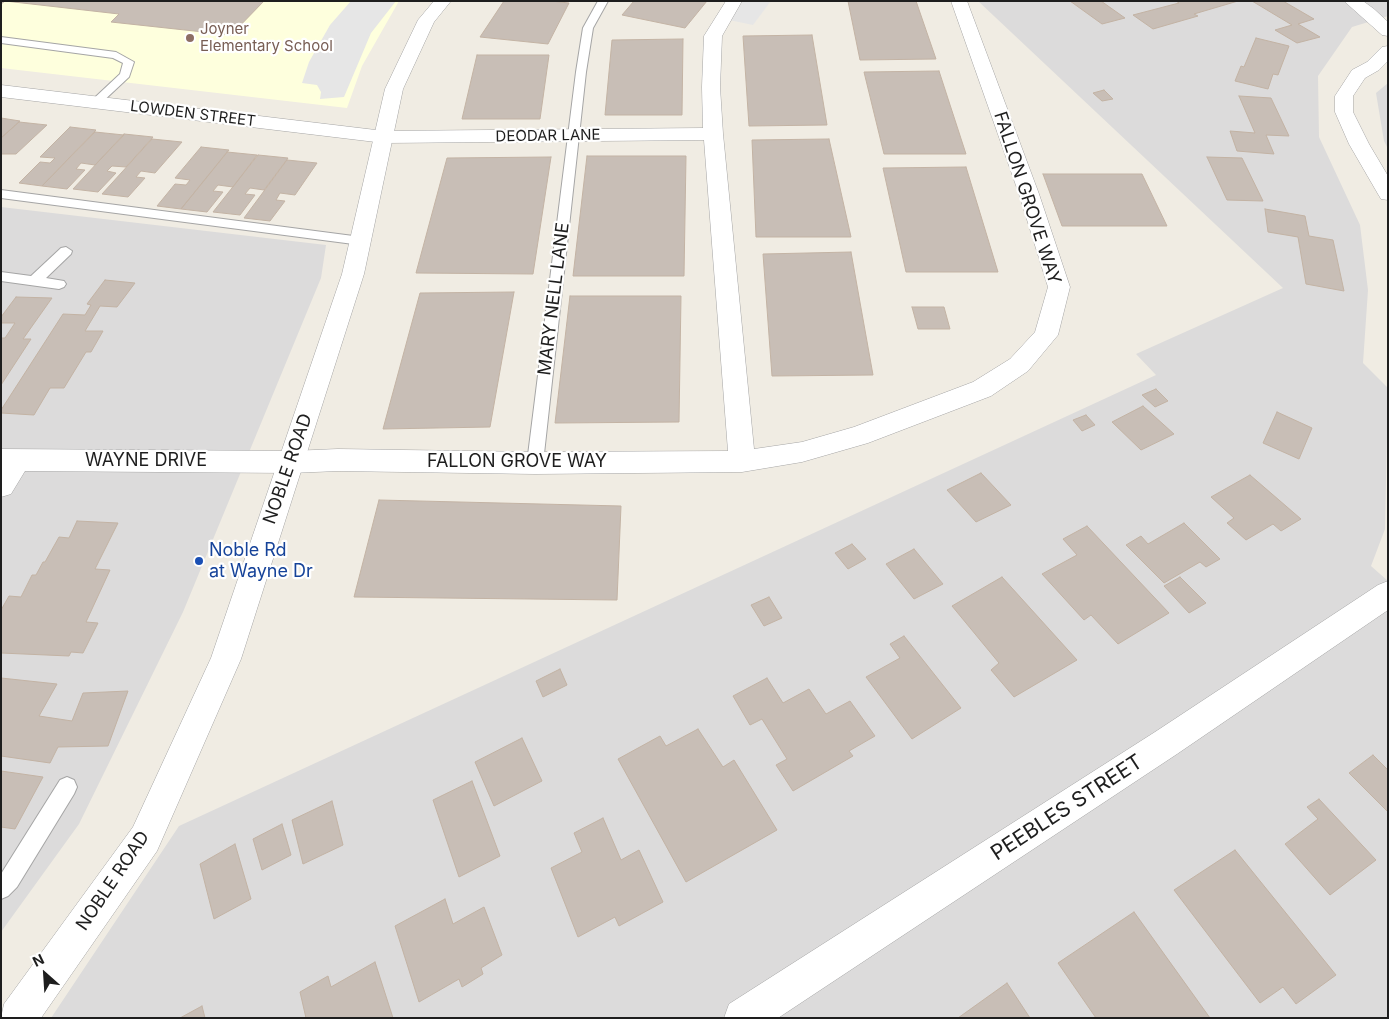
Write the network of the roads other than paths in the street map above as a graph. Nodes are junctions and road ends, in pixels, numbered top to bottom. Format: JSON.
{"nodes":[{"id":1,"x":442,"y":1,"type":"edge"},
{"id":2,"x":603,"y":1,"type":"edge"},
{"id":3,"x":734,"y":1,"type":"edge"},
{"id":4,"x":960,"y":1,"type":"edge"},
{"id":5,"x":1352,"y":1,"type":"edge"},
{"id":6,"x":1388,"y":31,"type":"edge"},
{"id":7,"x":1,"y":40,"type":"edge"},
{"id":8,"x":1388,"y":51,"type":"edge"},
{"id":9,"x":1,"y":91,"type":"edge"},
{"id":10,"x":95,"y":103,"type":"junction"},
{"id":11,"x":713,"y":134,"type":"junction"},
{"id":12,"x":574,"y":136,"type":"junction"},
{"id":13,"x":384,"y":137,"type":"junction"},
{"id":14,"x":1,"y":194,"type":"edge"},
{"id":15,"x":1388,"y":194,"type":"edge"},
{"id":16,"x":361,"y":240,"type":"junction"},
{"id":17,"x":66,"y":251,"type":"dead end"},
{"id":18,"x":1,"y":276,"type":"edge"},
{"id":19,"x":35,"y":280,"type":"junction"},
{"id":20,"x":60,"y":284,"type":"dead end"},
{"id":21,"x":9,"y":460,"type":"edge"},
{"id":22,"x":291,"y":462,"type":"junction"},
{"id":23,"x":742,"y":462,"type":"junction"},
{"id":24,"x":535,"y":463,"type":"junction"},
{"id":25,"x":1,"y":486,"type":"edge"},
{"id":26,"x":1388,"y":594,"type":"edge"},
{"id":27,"x":67,"y":787,"type":"dead end"},
{"id":28,"x":1,"y":890,"type":"edge"},
{"id":29,"x":18,"y":1018,"type":"edge"},
{"id":30,"x":743,"y":1018,"type":"edge"}],
"edges":[{"from":1,"to":13,"type":"street","name":"NOBLE ROAD"},
{"from":2,"to":12,"type":"lane","name":"MARY NELL LANE"},
{"from":3,"to":11,"type":"street"},
{"from":4,"to":23,"type":"street","name":"FALLON GROVE WAY"},
{"from":5,"to":6,"type":"street"},
{"from":7,"to":10,"type":"lane"},
{"from":8,"to":15,"type":"street"},
{"from":9,"to":10,"type":"street","name":"LOWDEN STREET"},
{"from":10,"to":13,"type":"street","name":"LOWDEN STREET"},
{"from":11,"to":12,"type":"street","name":"DEODAR LANE"},
{"from":11,"to":23,"type":"street"},
{"from":12,"to":13,"type":"street","name":"DEODAR LANE"},
{"from":12,"to":24,"type":"lane","name":"MARY NELL LANE"},
{"from":13,"to":16,"type":"street","name":"NOBLE ROAD"},
{"from":14,"to":16,"type":"lane"},
{"from":16,"to":22,"type":"street","name":"NOBLE ROAD"},
{"from":17,"to":19,"type":"lane"},
{"from":18,"to":19,"type":"lane"},
{"from":19,"to":20,"type":"lane"},
{"from":21,"to":22,"type":"street","name":"WAYNE DRIVE"},
{"from":21,"to":25,"type":"street"},
{"from":22,"to":24,"type":"street","name":"FALLON GROVE WAY"},
{"from":22,"to":29,"type":"street","name":"NOBLE ROAD"},
{"from":23,"to":24,"type":"street","name":"FALLON GROVE WAY"},
{"from":26,"to":30,"type":"street","name":"PEEBLES STREET"},
{"from":27,"to":28,"type":"lane"}]}
